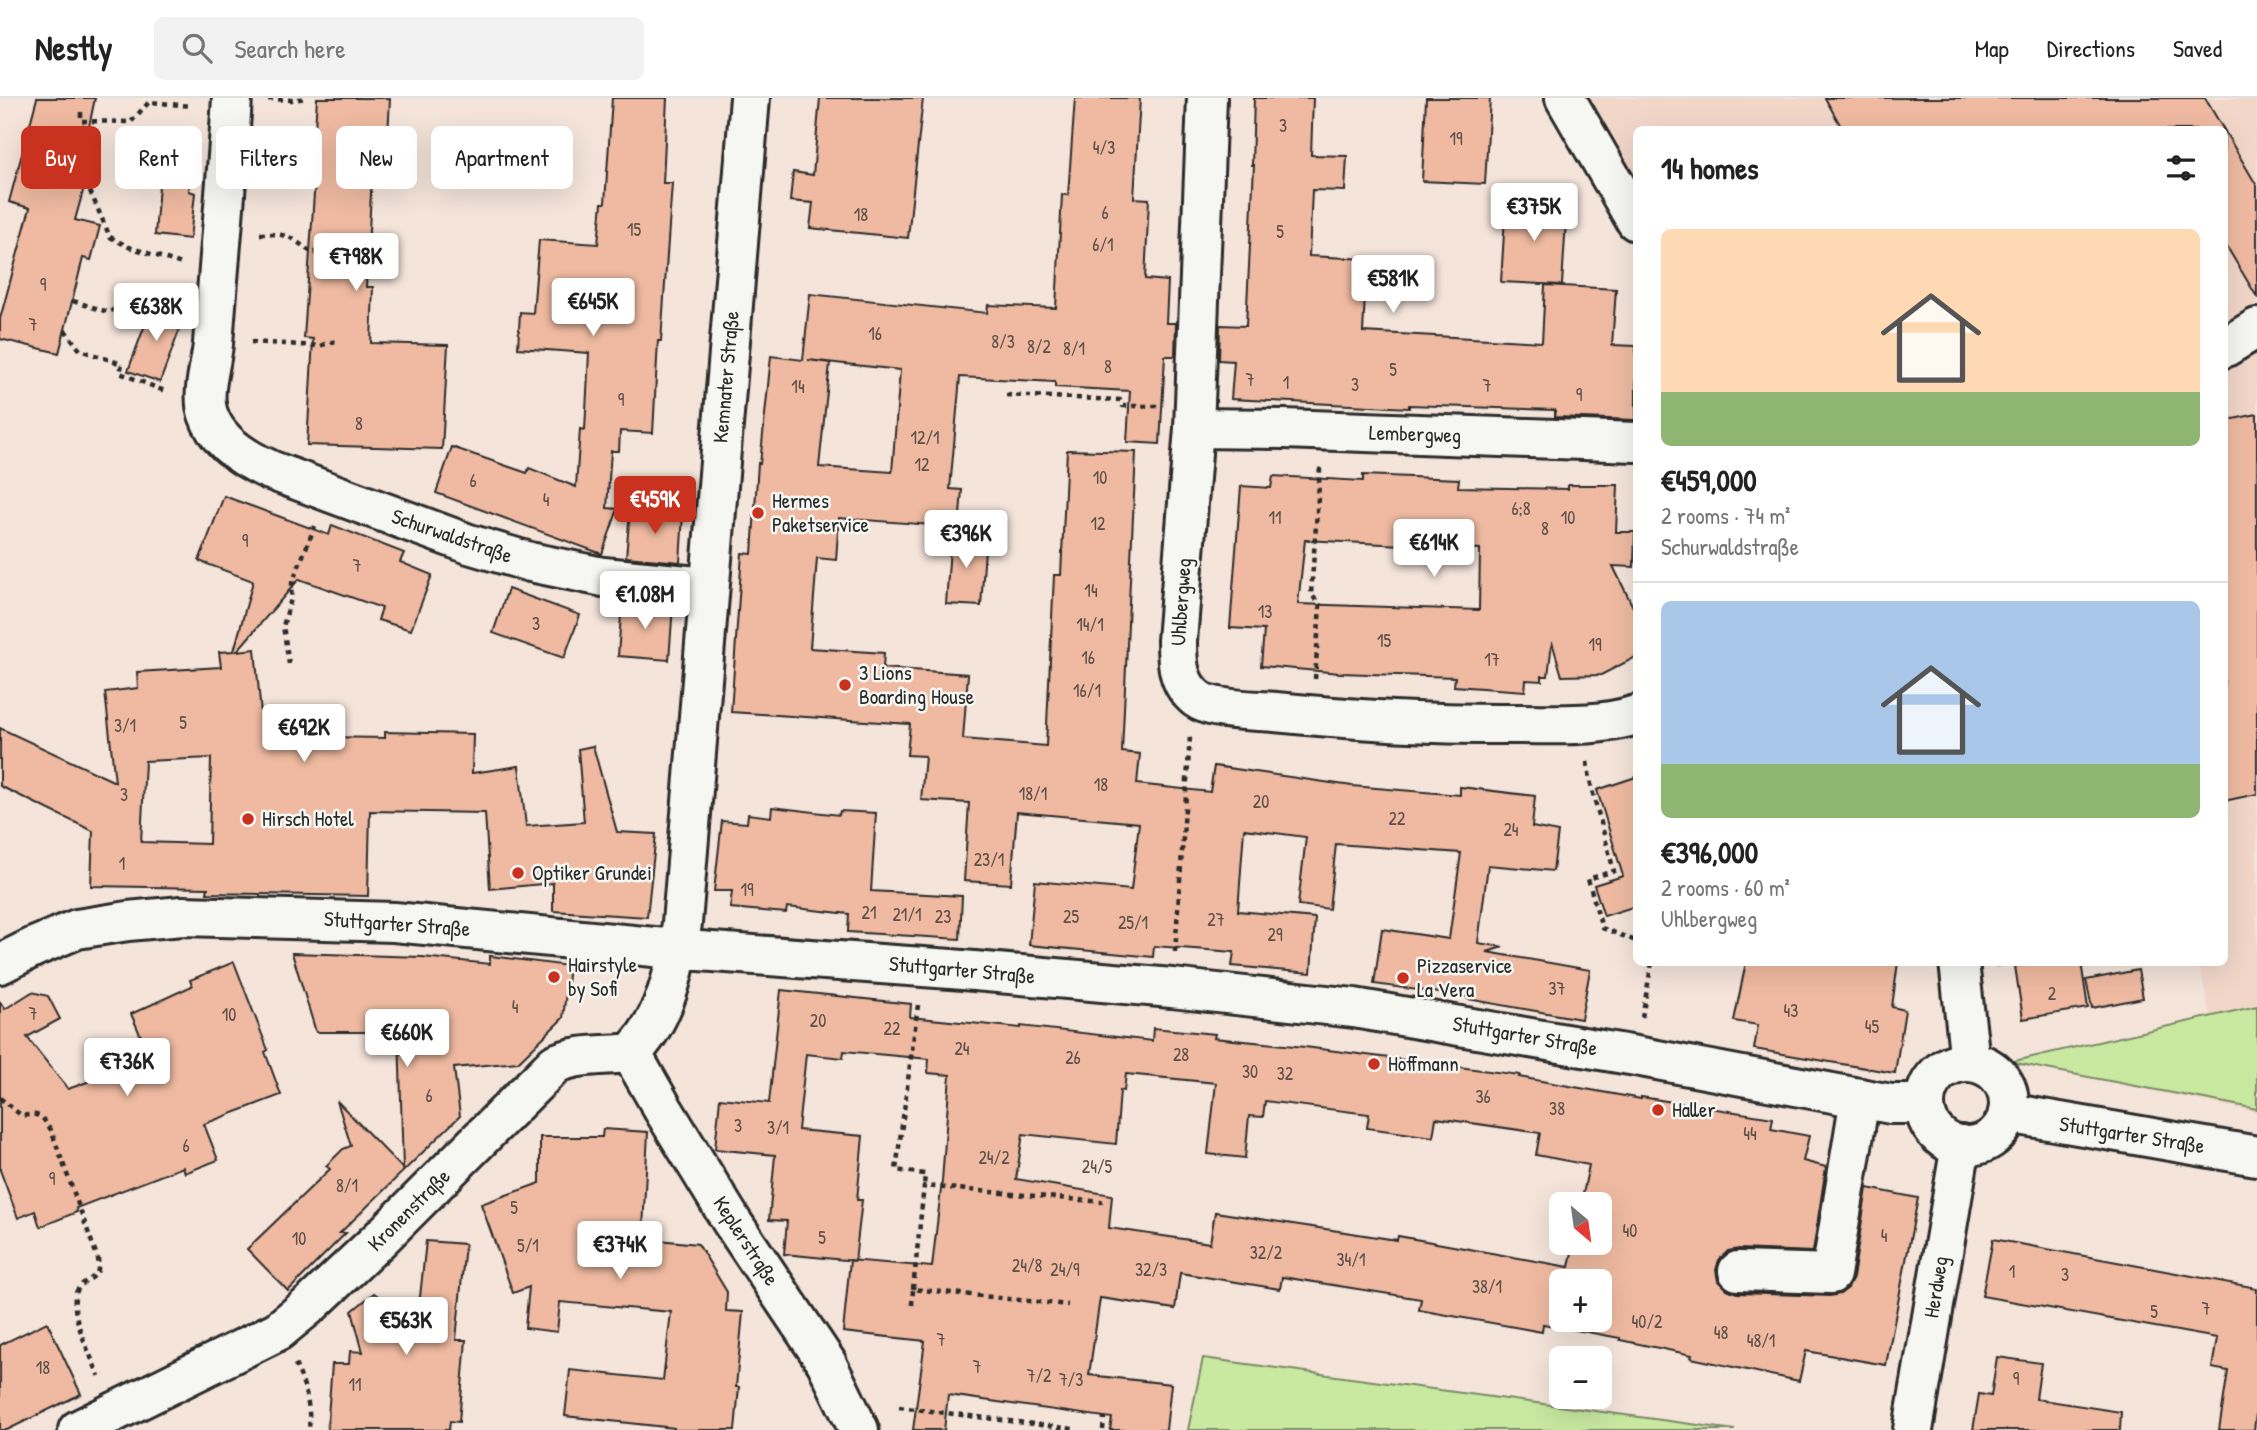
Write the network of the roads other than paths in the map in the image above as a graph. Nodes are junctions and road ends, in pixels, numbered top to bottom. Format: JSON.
{"nodes":[{"id":1,"x":750,"y":98,"type":"edge"},
{"id":2,"x":1207,"y":98,"type":"edge"},
{"id":3,"x":1565,"y":98,"type":"edge"},
{"id":4,"x":240,"y":103,"type":"edge"},
{"id":5,"x":1633,"y":216,"type":"edge"},
{"id":6,"x":2257,"y":328,"type":"edge"},
{"id":7,"x":2228,"y":346,"type":"edge"},
{"id":8,"x":1194,"y":417,"type":"junction"},
{"id":9,"x":1633,"y":442,"type":"edge"},
{"id":10,"x":708,"y":587,"type":"junction"},
{"id":11,"x":1633,"y":716,"type":"edge"},
{"id":12,"x":679,"y":948,"type":"junction"},
{"id":13,"x":0,"y":964,"type":"edge"},
{"id":14,"x":1959,"y":966,"type":"edge"},
{"id":15,"x":632,"y":1053,"type":"junction"},
{"id":16,"x":1970,"y":1062,"type":"junction"},
{"id":17,"x":1860,"y":1098,"type":"junction"},
{"id":18,"x":1925,"y":1104,"type":"junction"},
{"id":19,"x":2008,"y":1112,"type":"junction"},
{"id":20,"x":1961,"y":1145,"type":"junction"},
{"id":21,"x":2257,"y":1156,"type":"edge"},
{"id":22,"x":1738,"y":1271,"type":"dead end"},
{"id":23,"x":78,"y":1430,"type":"edge"},
{"id":24,"x":859,"y":1430,"type":"edge"},
{"id":25,"x":1913,"y":1430,"type":"edge"}],
"edges":[{"from":1,"to":10,"type":"street","name":"Kemnater Straße"},
{"from":2,"to":8,"type":"street","name":"Uhlbergweg"},
{"from":3,"to":5,"type":"street"},
{"from":4,"to":10,"type":"street","name":"Schurwaldstraße"},
{"from":6,"to":7,"type":"street"},
{"from":8,"to":9,"type":"street","name":"Lembergweg"},
{"from":8,"to":11,"type":"street","name":"Uhlbergweg"},
{"from":10,"to":12,"type":"street","name":"Kemnater Straße"},
{"from":12,"to":13,"type":"street","name":"Stuttgarter Straße"},
{"from":12,"to":15,"type":"street"},
{"from":12,"to":17,"type":"street","name":"Stuttgarter Straße"},
{"from":14,"to":16,"type":"street"},
{"from":15,"to":23,"type":"street","name":"Kronenstraße"},
{"from":15,"to":24,"type":"street","name":"Keplerstraße"},
{"from":16,"to":18,"type":"street"},
{"from":16,"to":19,"type":"street"},
{"from":17,"to":18,"type":"street","name":"Stuttgarter Straße"},
{"from":17,"to":22,"type":"street"},
{"from":18,"to":20,"type":"street"},
{"from":19,"to":20,"type":"street"},
{"from":19,"to":21,"type":"street","name":"Stuttgarter Straße"},
{"from":20,"to":25,"type":"street","name":"Herdweg"}]}
